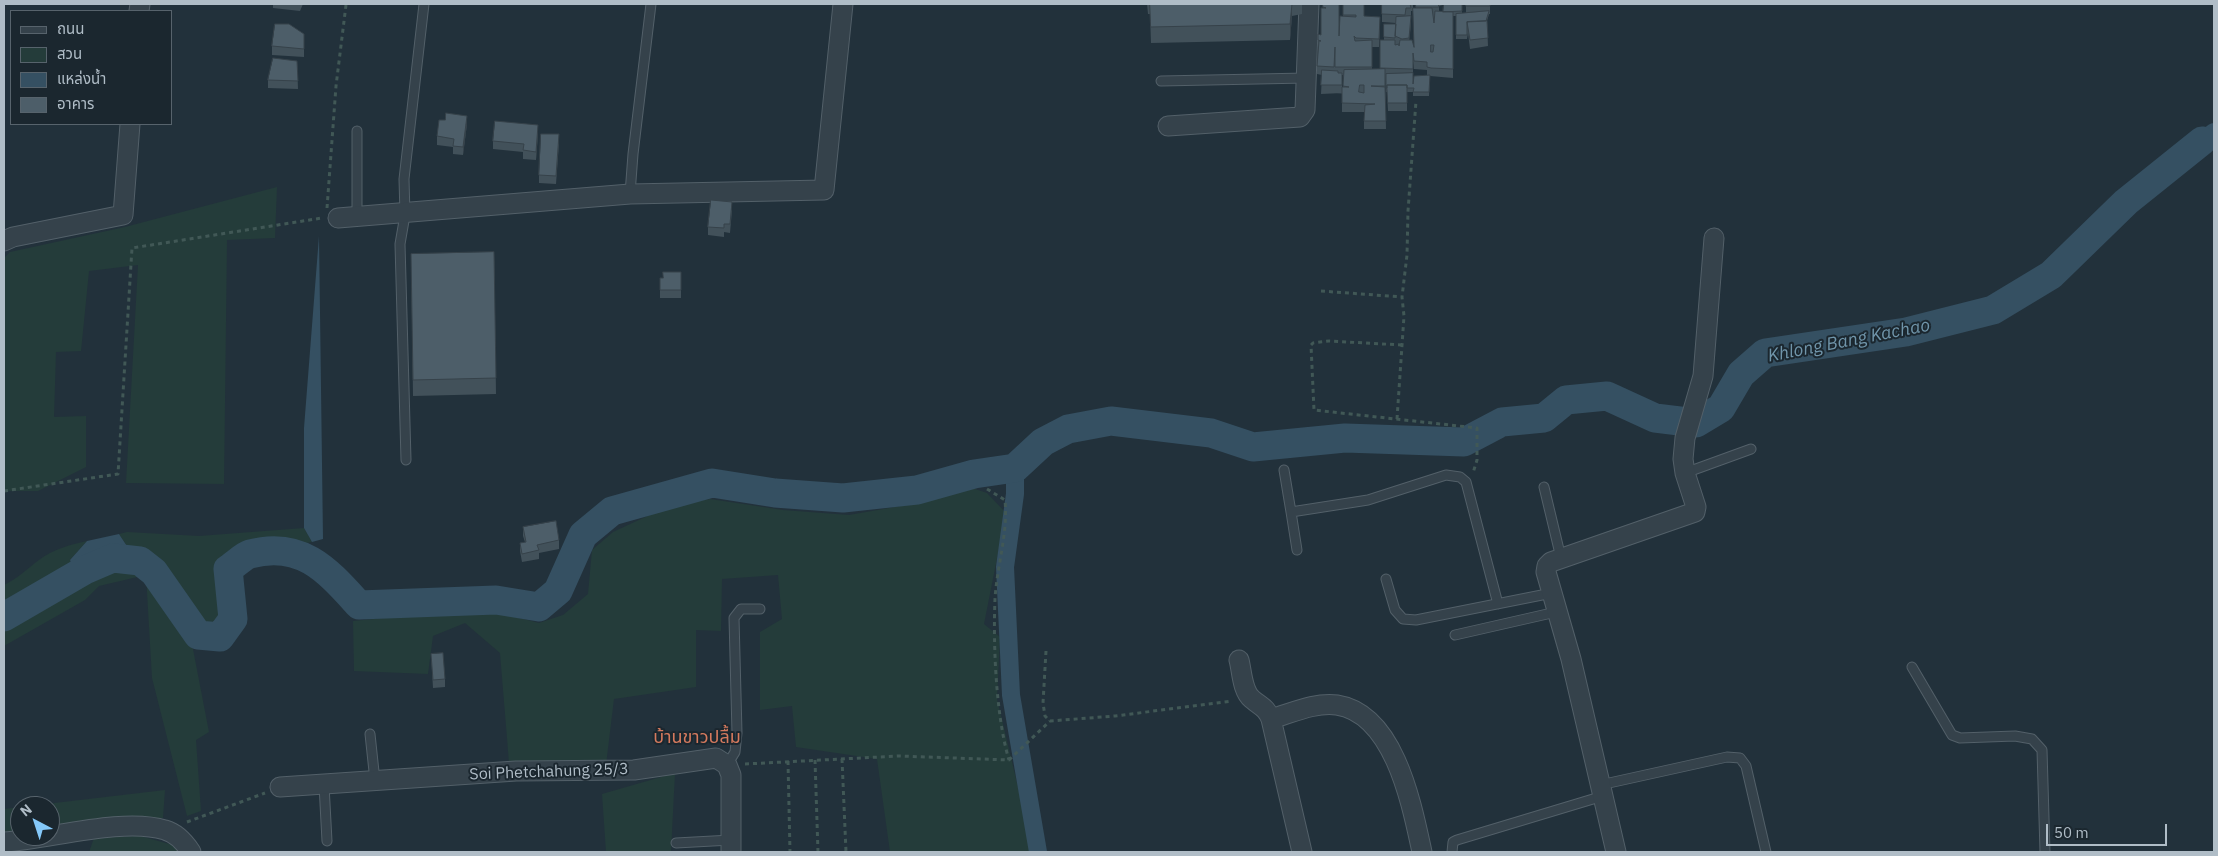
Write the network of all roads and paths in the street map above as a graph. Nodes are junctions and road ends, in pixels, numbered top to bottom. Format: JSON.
{"nodes":[{"id":1,"x":424,"y":4,"type":"edge"},
{"id":2,"x":651,"y":4,"type":"edge"},
{"id":3,"x":842,"y":4,"type":"edge"},
{"id":4,"x":1309,"y":4,"type":"edge"},
{"id":5,"x":346,"y":5,"type":"edge"},
{"id":6,"x":1306,"y":78,"type":"junction"},
{"id":7,"x":1161,"y":81,"type":"dead end"},
{"id":8,"x":1416,"y":101,"type":"dead end"},
{"id":9,"x":130,"y":125,"type":"edge"},
{"id":10,"x":1168,"y":126,"type":"dead end"},
{"id":11,"x":357,"y":131,"type":"dead end"},
{"id":12,"x":630,"y":194,"type":"junction"},
{"id":13,"x":404,"y":214,"type":"junction"},
{"id":14,"x":332,"y":215,"type":"junction"},
{"id":15,"x":357,"y":217,"type":"junction"},
{"id":16,"x":1714,"y":238,"type":"dead end"},
{"id":17,"x":4,"y":241,"type":"edge"},
{"id":18,"x":1321,"y":291,"type":"dead end"},
{"id":19,"x":1402,"y":297,"type":"junction"},
{"id":20,"x":1402,"y":345,"type":"junction"},
{"id":21,"x":1398,"y":419,"type":"junction"},
{"id":22,"x":1751,"y":448,"type":"dead end"},
{"id":23,"x":406,"y":460,"type":"dead end"},
{"id":24,"x":1477,"y":460,"type":"dead end"},
{"id":25,"x":1284,"y":470,"type":"dead end"},
{"id":26,"x":1685,"y":473,"type":"junction"},
{"id":27,"x":1544,"y":487,"type":"dead end"},
{"id":28,"x":987,"y":489,"type":"dead end"},
{"id":29,"x":4,"y":491,"type":"edge"},
{"id":30,"x":1291,"y":512,"type":"junction"},
{"id":31,"x":1297,"y":550,"type":"dead end"},
{"id":32,"x":1560,"y":558,"type":"junction"},
{"id":33,"x":1386,"y":579,"type":"dead end"},
{"id":34,"x":1552,"y":593,"type":"junction"},
{"id":35,"x":1498,"y":604,"type":"junction"},
{"id":36,"x":760,"y":609,"type":"dead end"},
{"id":37,"x":1556,"y":612,"type":"junction"},
{"id":38,"x":1455,"y":634,"type":"dead end"},
{"id":39,"x":1046,"y":650,"type":"dead end"},
{"id":40,"x":1239,"y":660,"type":"dead end"},
{"id":41,"x":1912,"y":667,"type":"dead end"},
{"id":42,"x":1250,"y":698,"type":"junction"},
{"id":43,"x":1271,"y":719,"type":"junction"},
{"id":44,"x":1050,"y":720,"type":"junction"},
{"id":45,"x":370,"y":734,"type":"dead end"},
{"id":46,"x":842,"y":759,"type":"junction"},
{"id":47,"x":815,"y":760,"type":"junction"},
{"id":48,"x":1009,"y":760,"type":"junction"},
{"id":49,"x":788,"y":761,"type":"junction"},
{"id":50,"x":727,"y":765,"type":"junction"},
{"id":51,"x":375,"y":781,"type":"junction"},
{"id":52,"x":324,"y":785,"type":"junction"},
{"id":53,"x":280,"y":788,"type":"joint"},
{"id":54,"x":1602,"y":791,"type":"junction"},
{"id":55,"x":166,"y":830,"type":"junction"},
{"id":56,"x":326,"y":841,"type":"dead end"},
{"id":57,"x":4,"y":842,"type":"edge"},
{"id":58,"x":676,"y":843,"type":"dead end"},
{"id":59,"x":731,"y":846,"type":"edge"},
{"id":60,"x":191,"y":852,"type":"edge"},
{"id":61,"x":790,"y":852,"type":"edge"},
{"id":62,"x":818,"y":852,"type":"edge"},
{"id":63,"x":846,"y":852,"type":"edge"},
{"id":64,"x":1302,"y":852,"type":"edge"},
{"id":65,"x":1422,"y":852,"type":"edge"},
{"id":66,"x":1452,"y":852,"type":"edge"},
{"id":67,"x":1616,"y":852,"type":"edge"},
{"id":68,"x":1766,"y":852,"type":"edge"},
{"id":69,"x":2045,"y":852,"type":"edge"}],
"edges":[{"from":1,"to":13,"type":"lane"},
{"from":2,"to":12,"type":"lane"},
{"from":3,"to":12,"type":"street"},
{"from":4,"to":6,"type":"street"},
{"from":5,"to":14,"type":"path"},
{"from":6,"to":7,"type":"lane"},
{"from":6,"to":10,"type":"street"},
{"from":8,"to":19,"type":"path"},
{"from":9,"to":17,"type":"street"},
{"from":11,"to":15,"type":"lane"},
{"from":12,"to":13,"type":"street"},
{"from":13,"to":15,"type":"street"},
{"from":13,"to":23,"type":"lane"},
{"from":14,"to":15,"type":"street"},
{"from":14,"to":29,"type":"path"},
{"from":16,"to":26,"type":"street"},
{"from":18,"to":19,"type":"path"},
{"from":19,"to":20,"type":"path"},
{"from":20,"to":21,"type":"path"},
{"from":20,"to":21,"type":"path"},
{"from":21,"to":24,"type":"path"},
{"from":22,"to":26,"type":"lane"},
{"from":25,"to":30,"type":"lane"},
{"from":26,"to":32,"type":"street"},
{"from":27,"to":32,"type":"lane"},
{"from":28,"to":48,"type":"path"},
{"from":30,"to":31,"type":"lane"},
{"from":30,"to":35,"type":"lane"},
{"from":32,"to":34,"type":"street"},
{"from":33,"to":35,"type":"lane"},
{"from":34,"to":35,"type":"lane"},
{"from":34,"to":37,"type":"street"},
{"from":36,"to":50,"type":"lane"},
{"from":37,"to":38,"type":"lane"},
{"from":37,"to":54,"type":"street"},
{"from":39,"to":44,"type":"path"},
{"from":40,"to":42,"type":"street"},
{"from":41,"to":69,"type":"lane"},
{"from":42,"to":43,"type":"street"},
{"from":42,"to":44,"type":"path"},
{"from":43,"to":64,"type":"street"},
{"from":43,"to":65,"type":"street"},
{"from":44,"to":48,"type":"path"},
{"from":45,"to":51,"type":"lane"},
{"from":46,"to":47,"type":"path"},
{"from":46,"to":48,"type":"path"},
{"from":46,"to":63,"type":"path"},
{"from":47,"to":49,"type":"path"},
{"from":47,"to":62,"type":"path"},
{"from":49,"to":50,"type":"path"},
{"from":49,"to":61,"type":"path"},
{"from":50,"to":51,"type":"street","name":"Soi Phetchahung 25/3"},
{"from":50,"to":59,"type":"street"},
{"from":51,"to":52,"type":"street","name":"Soi Phetchahung 25/3"},
{"from":52,"to":53,"type":"street","name":"Soi Phetchahung 25/3"},
{"from":52,"to":56,"type":"lane"},
{"from":53,"to":55,"type":"path"},
{"from":54,"to":66,"type":"lane"},
{"from":54,"to":67,"type":"street"},
{"from":54,"to":68,"type":"lane"},
{"from":55,"to":57,"type":"street"},
{"from":55,"to":60,"type":"street"},
{"from":58,"to":59,"type":"lane"}]}
